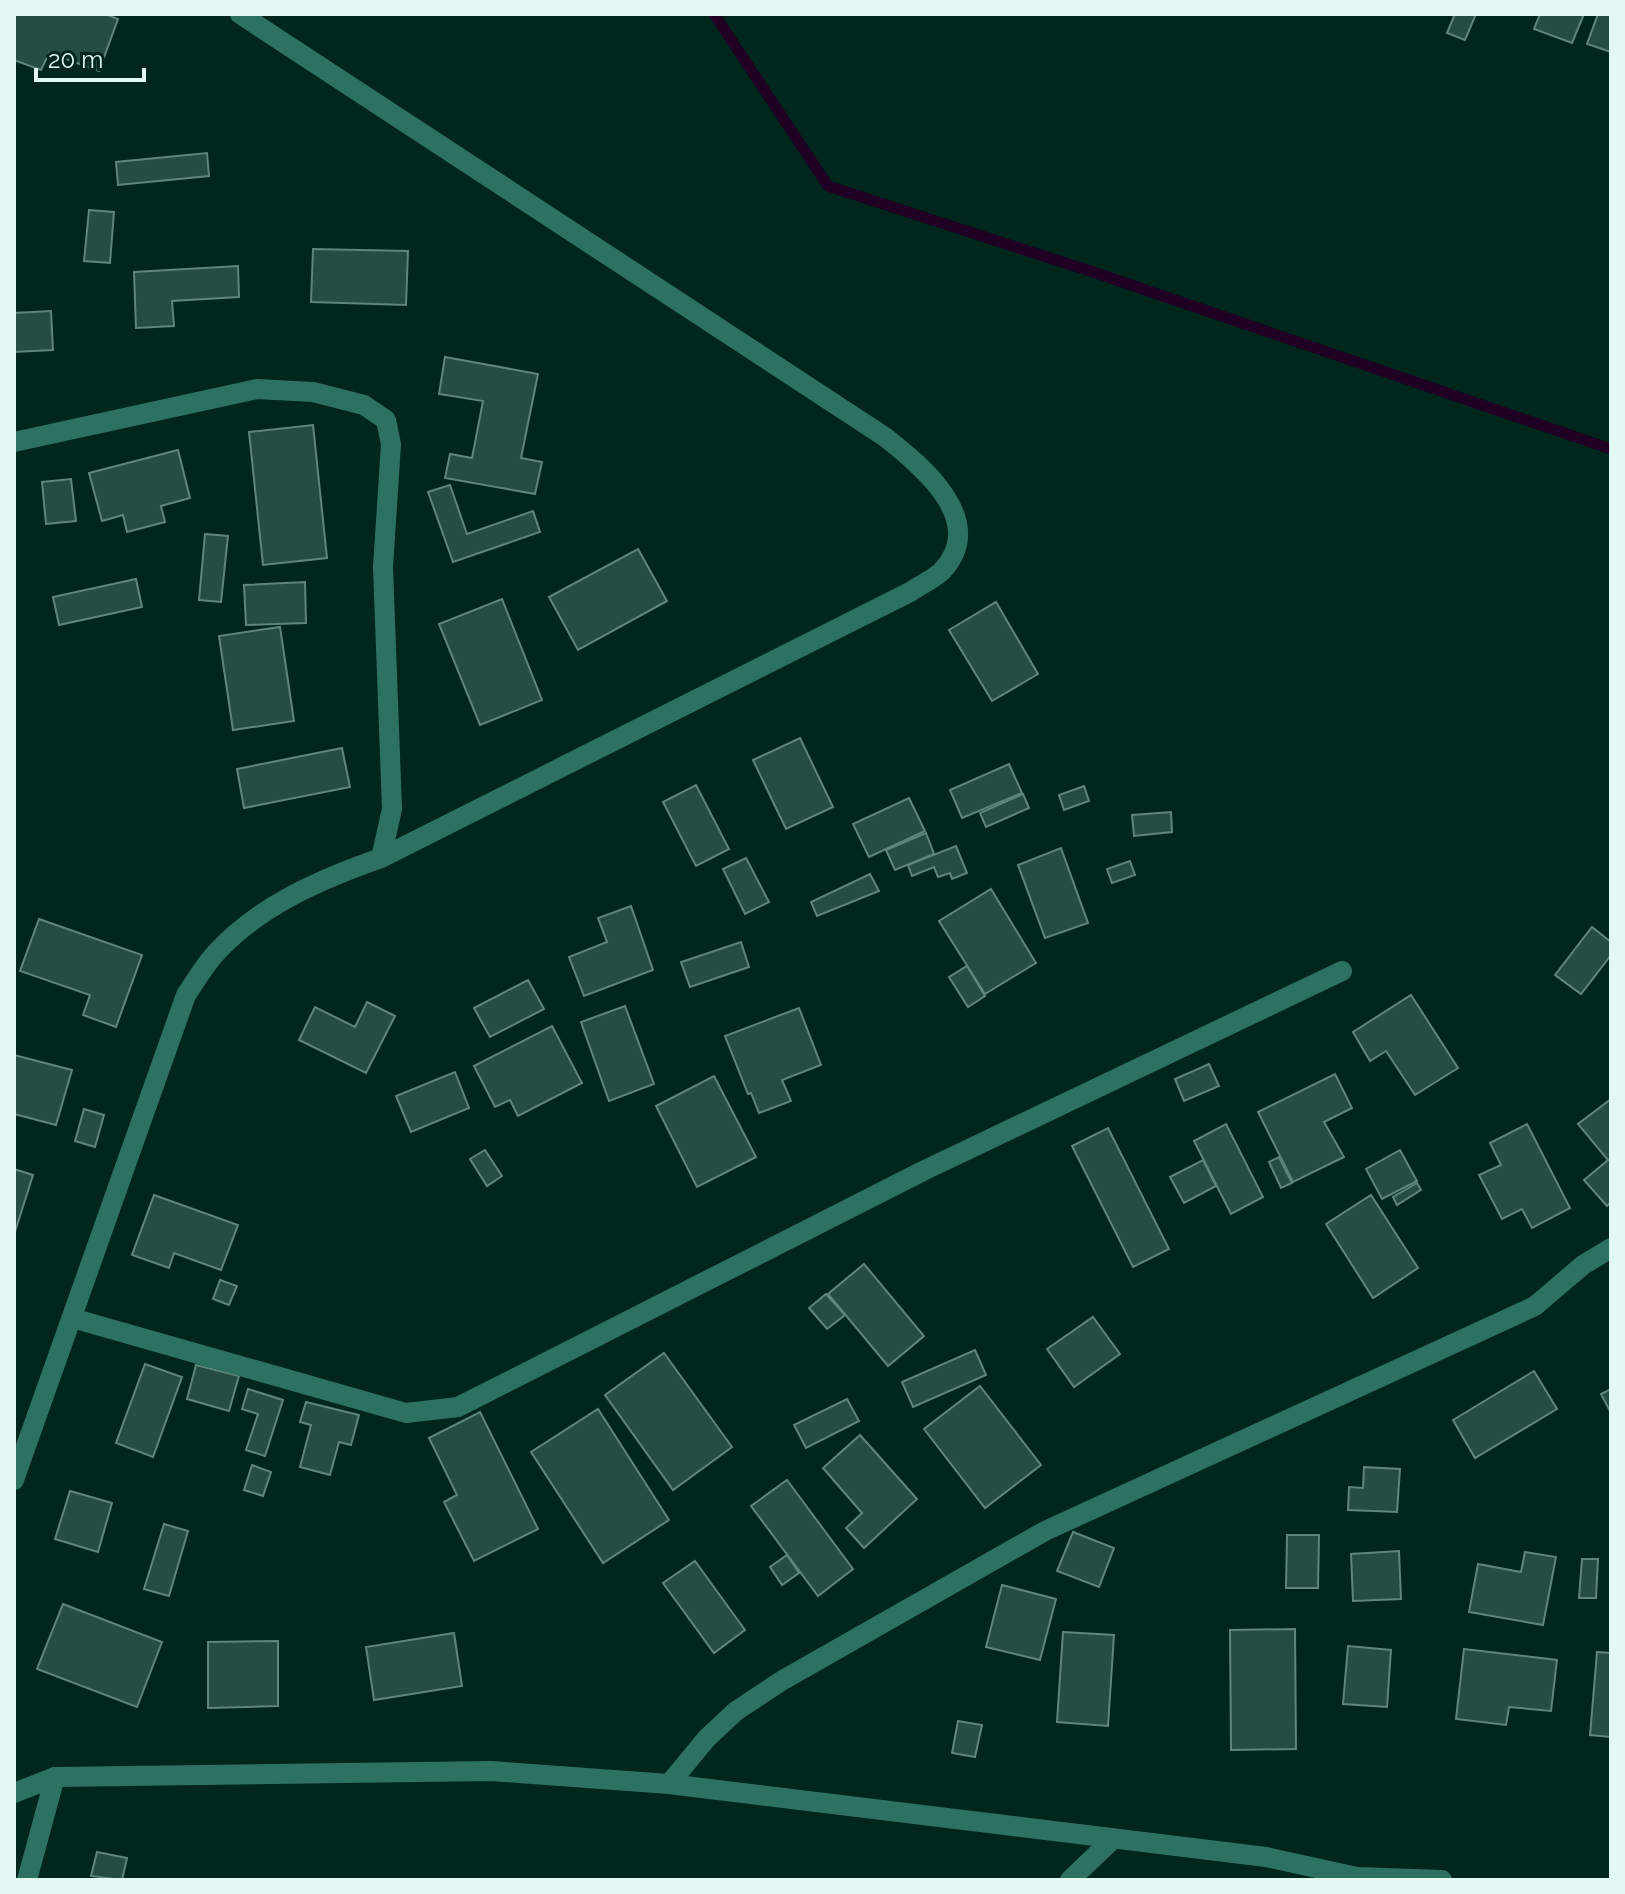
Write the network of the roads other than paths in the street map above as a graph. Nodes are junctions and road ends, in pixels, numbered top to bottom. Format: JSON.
{"nodes":[{"id":1,"x":240,"y":14,"type":"edge"},
{"id":2,"x":14,"y":442,"type":"edge"},
{"id":3,"x":381,"y":858,"type":"junction"},
{"id":4,"x":1342,"y":971,"type":"dead end"},
{"id":5,"x":1611,"y":1248,"type":"edge"},
{"id":6,"x":72,"y":1318,"type":"junction"},
{"id":7,"x":14,"y":1480,"type":"edge"},
{"id":8,"x":55,"y":1777,"type":"junction"},
{"id":9,"x":669,"y":1784,"type":"junction"},
{"id":10,"x":14,"y":1793,"type":"edge"},
{"id":11,"x":1113,"y":1839,"type":"junction"},
{"id":12,"x":27,"y":1880,"type":"edge"},
{"id":13,"x":1070,"y":1880,"type":"edge"},
{"id":14,"x":1442,"y":1880,"type":"edge"}],
"edges":[{"from":1,"to":3,"type":"street"},
{"from":2,"to":3,"type":"street"},
{"from":3,"to":6,"type":"street"},
{"from":4,"to":6,"type":"street"},
{"from":5,"to":9,"type":"street"},
{"from":6,"to":7,"type":"street"},
{"from":8,"to":9,"type":"street"},
{"from":8,"to":10,"type":"street"},
{"from":8,"to":12,"type":"street"},
{"from":9,"to":11,"type":"street"},
{"from":11,"to":13,"type":"street"},
{"from":11,"to":14,"type":"street"}]}
